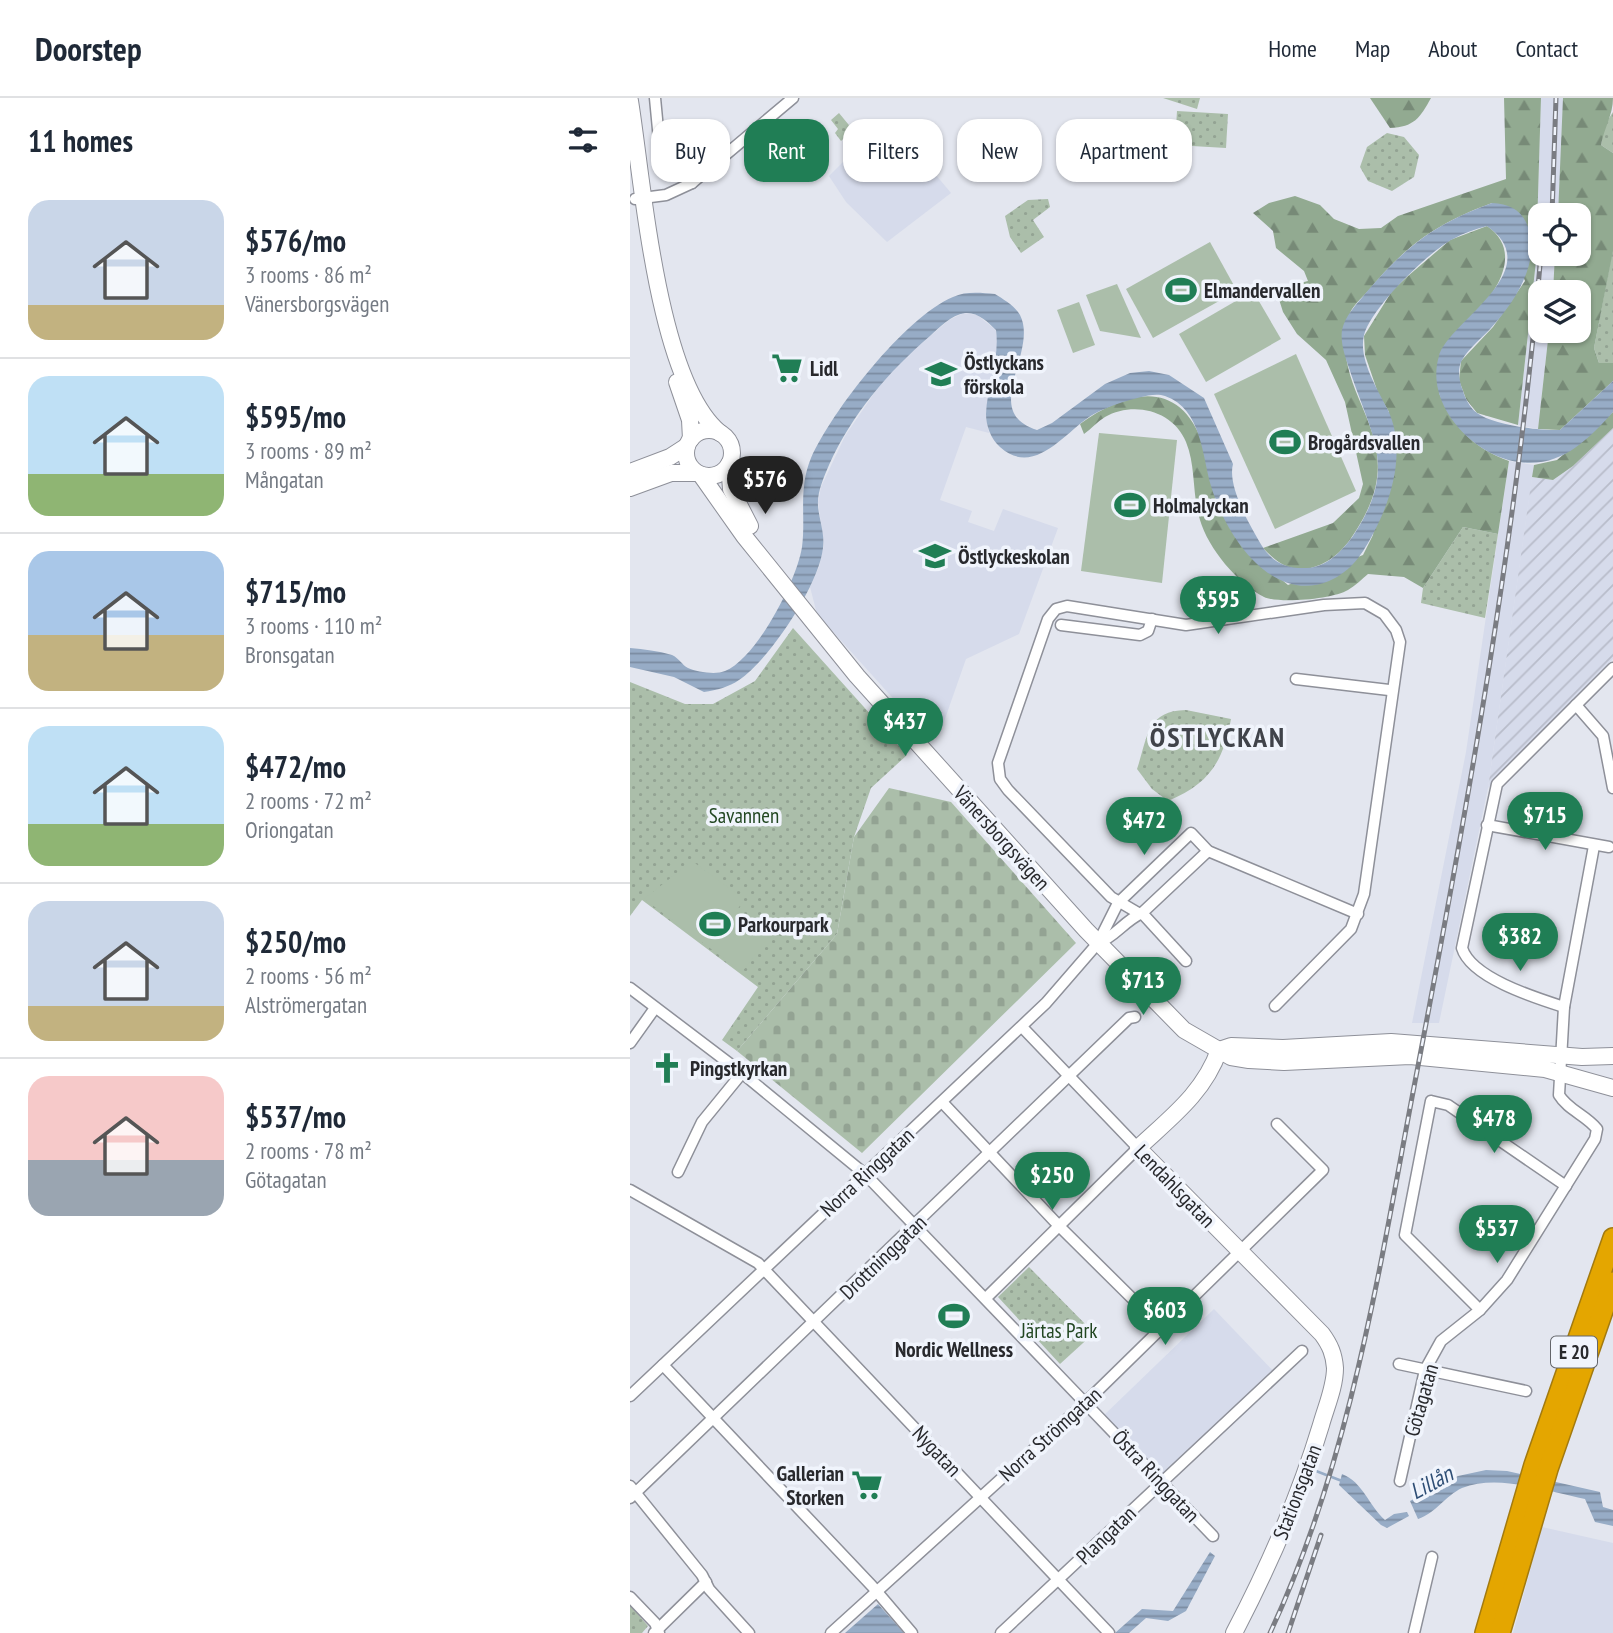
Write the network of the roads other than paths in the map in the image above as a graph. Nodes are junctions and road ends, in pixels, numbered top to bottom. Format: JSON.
{"nodes":[{"id":1,"x":655,"y":98,"type":"edge"},
{"id":2,"x":793,"y":98,"type":"edge"},
{"id":3,"x":630,"y":101,"type":"edge"},
{"id":4,"x":630,"y":169,"type":"edge"},
{"id":5,"x":692,"y":183,"type":"junction"},
{"id":6,"x":640,"y":199,"type":"junction"},
{"id":7,"x":720,"y":433,"type":"junction"},
{"id":8,"x":689,"y":442,"type":"junction"},
{"id":9,"x":729,"y":464,"type":"junction"},
{"id":10,"x":630,"y":472,"type":"edge"},
{"id":11,"x":699,"y":474,"type":"junction"},
{"id":12,"x":630,"y":488,"type":"edge"},
{"id":13,"x":776,"y":575,"type":"junction"},
{"id":14,"x":1152,"y":620,"type":"junction"},
{"id":15,"x":1061,"y":625,"type":"dead end"},
{"id":16,"x":1613,"y":668,"type":"edge"},
{"id":17,"x":1296,"y":679,"type":"dead end"},
{"id":18,"x":1390,"y":690,"type":"dead end"},
{"id":19,"x":1576,"y":705,"type":"junction"},
{"id":20,"x":1613,"y":788,"type":"edge"},
{"id":21,"x":1487,"y":825,"type":"junction"},
{"id":22,"x":1594,"y":846,"type":"junction"},
{"id":23,"x":1609,"y":847,"type":"dead end"},
{"id":24,"x":1208,"y":851,"type":"junction"},
{"id":25,"x":1118,"y":903,"type":"junction"},
{"id":26,"x":1141,"y":914,"type":"junction"},
{"id":27,"x":1358,"y":914,"type":"junction"},
{"id":28,"x":1098,"y":943,"type":"junction"},
{"id":29,"x":1186,"y":961,"type":"dead end"},
{"id":30,"x":630,"y":988,"type":"edge"},
{"id":31,"x":1275,"y":1006,"type":"dead end"},
{"id":32,"x":1564,"y":1007,"type":"junction"},
{"id":33,"x":656,"y":1008,"type":"junction"},
{"id":34,"x":1135,"y":1017,"type":"dead end"},
{"id":35,"x":1021,"y":1027,"type":"junction"},
{"id":36,"x":630,"y":1043,"type":"edge"},
{"id":37,"x":1219,"y":1050,"type":"junction"},
{"id":38,"x":1562,"y":1056,"type":"junction"},
{"id":39,"x":1613,"y":1056,"type":"edge"},
{"id":40,"x":742,"y":1073,"type":"junction"},
{"id":41,"x":1561,"y":1074,"type":"junction"},
{"id":42,"x":1069,"y":1076,"type":"junction"},
{"id":43,"x":1613,"y":1088,"type":"edge"},
{"id":44,"x":942,"y":1102,"type":"junction"},
{"id":45,"x":1277,"y":1124,"type":"dead end"},
{"id":46,"x":1138,"y":1148,"type":"junction"},
{"id":47,"x":990,"y":1152,"type":"junction"},
{"id":48,"x":678,"y":1172,"type":"dead end"},
{"id":49,"x":865,"y":1174,"type":"junction"},
{"id":50,"x":1566,"y":1186,"type":"junction"},
{"id":51,"x":630,"y":1190,"type":"edge"},
{"id":52,"x":916,"y":1225,"type":"junction"},
{"id":53,"x":1060,"y":1227,"type":"junction"},
{"id":54,"x":1613,"y":1238,"type":"edge"},
{"id":55,"x":1239,"y":1252,"type":"junction"},
{"id":56,"x":764,"y":1269,"type":"junction"},
{"id":57,"x":1613,"y":1282,"type":"edge"},
{"id":58,"x":986,"y":1298,"type":"junction"},
{"id":59,"x":1480,"y":1310,"type":"junction"},
{"id":60,"x":815,"y":1322,"type":"junction"},
{"id":61,"x":1162,"y":1328,"type":"junction"},
{"id":62,"x":1330,"y":1345,"type":"joint"},
{"id":63,"x":1302,"y":1350,"type":"dead end"},
{"id":64,"x":1399,"y":1364,"type":"dead end"},
{"id":65,"x":663,"y":1365,"type":"junction"},
{"id":66,"x":1425,"y":1370,"type":"junction"},
{"id":67,"x":1526,"y":1391,"type":"dead end"},
{"id":68,"x":630,"y":1396,"type":"edge"},
{"id":69,"x":1086,"y":1402,"type":"junction"},
{"id":70,"x":712,"y":1418,"type":"junction"},
{"id":71,"x":1541,"y":1467,"type":"junction"},
{"id":72,"x":1162,"y":1481,"type":"junction"},
{"id":73,"x":1400,"y":1481,"type":"dead end"},
{"id":74,"x":632,"y":1492,"type":"edge"},
{"id":75,"x":980,"y":1497,"type":"junction"},
{"id":76,"x":1529,"y":1507,"type":"junction"},
{"id":77,"x":1213,"y":1536,"type":"dead end"},
{"id":78,"x":1432,"y":1557,"type":"dead end"},
{"id":79,"x":1060,"y":1580,"type":"junction"},
{"id":80,"x":706,"y":1582,"type":"junction"},
{"id":81,"x":876,"y":1592,"type":"junction"},
{"id":82,"x":630,"y":1597,"type":"edge"},
{"id":83,"x":657,"y":1632,"type":"edge"},
{"id":84,"x":749,"y":1633,"type":"edge"},
{"id":85,"x":831,"y":1633,"type":"edge"},
{"id":86,"x":912,"y":1633,"type":"edge"},
{"id":87,"x":1002,"y":1633,"type":"edge"},
{"id":88,"x":1109,"y":1633,"type":"edge"},
{"id":89,"x":1234,"y":1633,"type":"edge"},
{"id":90,"x":1414,"y":1633,"type":"edge"},
{"id":91,"x":1485,"y":1633,"type":"edge"},
{"id":92,"x":1500,"y":1633,"type":"edge"}],
"edges":[{"from":1,"to":5,"type":"street"},
{"from":2,"to":5,"type":"street"},
{"from":3,"to":6,"type":"main road"},
{"from":4,"to":6,"type":"main road"},
{"from":5,"to":6,"type":"street"},
{"from":6,"to":7,"type":"main road"},
{"from":6,"to":8,"type":"main road"},
{"from":7,"to":8,"type":"main road"},
{"from":7,"to":9,"type":"main road"},
{"from":8,"to":10,"type":"main road"},
{"from":8,"to":11,"type":"main road"},
{"from":9,"to":11,"type":"main road"},
{"from":9,"to":13,"type":"main road","name":"Vänersborgsvägen"},
{"from":11,"to":12,"type":"main road"},
{"from":11,"to":13,"type":"main road","name":"Vänersborgsvägen"},
{"from":13,"to":28,"type":"main road","name":"Vänersborgsvägen"},
{"from":14,"to":15,"type":"street"},
{"from":14,"to":25,"type":"street"},
{"from":14,"to":27,"type":"street"},
{"from":16,"to":19,"type":"street"},
{"from":17,"to":18,"type":"street"},
{"from":19,"to":20,"type":"street"},
{"from":19,"to":21,"type":"street"},
{"from":21,"to":22,"type":"street"},
{"from":21,"to":32,"type":"street"},
{"from":22,"to":23,"type":"street"},
{"from":22,"to":32,"type":"street","name":"Götagatan"},
{"from":24,"to":25,"type":"street"},
{"from":24,"to":26,"type":"street"},
{"from":24,"to":27,"type":"street"},
{"from":25,"to":26,"type":"street"},
{"from":25,"to":28,"type":"street"},
{"from":26,"to":28,"type":"street"},
{"from":26,"to":29,"type":"street"},
{"from":27,"to":31,"type":"street"},
{"from":28,"to":35,"type":"street","name":"Norra Ringgatan"},
{"from":28,"to":37,"type":"main road","name":"Vänersborgsvägen"},
{"from":30,"to":33,"type":"street","name":"Östra Ringgatan"},
{"from":32,"to":38,"type":"street","name":"Götagatan"},
{"from":33,"to":36,"type":"street"},
{"from":33,"to":40,"type":"street","name":"Östra Ringgatan"},
{"from":34,"to":42,"type":"street","name":"Drottninggatan"},
{"from":35,"to":42,"type":"street","name":"Lendahlsgatan"},
{"from":35,"to":44,"type":"street","name":"Norra Ringgatan"},
{"from":37,"to":38,"type":"main road"},
{"from":37,"to":41,"type":"main road","name":"Vänersborgsvägen"},
{"from":37,"to":46,"type":"main road"},
{"from":38,"to":39,"type":"main road"},
{"from":38,"to":41,"type":"street","name":"Götagatan"},
{"from":40,"to":48,"type":"street"},
{"from":40,"to":49,"type":"street","name":"Östra Ringgatan"},
{"from":41,"to":43,"type":"main road","name":"Vänersborgsvägen"},
{"from":41,"to":50,"type":"street","name":"Götagatan"},
{"from":42,"to":46,"type":"street","name":"Lendahlsgatan"},
{"from":42,"to":47,"type":"street","name":"Drottninggatan"},
{"from":44,"to":47,"type":"street"},
{"from":44,"to":49,"type":"street","name":"Norra Ringgatan"},
{"from":45,"to":55,"type":"street","name":"Norra Strömgatan"},
{"from":46,"to":53,"type":"street"},
{"from":46,"to":55,"type":"main road","name":"Lendahlsgatan"},
{"from":47,"to":52,"type":"street","name":"Drottninggatan"},
{"from":47,"to":53,"type":"street"},
{"from":49,"to":52,"type":"street","name":"Östra Ringgatan"},
{"from":49,"to":56,"type":"street","name":"Norra Ringgatan"},
{"from":50,"to":59,"type":"street","name":"Götagatan"},
{"from":50,"to":59,"type":"street"},
{"from":51,"to":56,"type":"street","name":"Nygatan"},
{"from":52,"to":58,"type":"street","name":"Östra Ringgatan"},
{"from":52,"to":60,"type":"street","name":"Drottninggatan"},
{"from":53,"to":58,"type":"street"},
{"from":53,"to":61,"type":"street"},
{"from":54,"to":71,"type":"highway","number":"E 20"},
{"from":55,"to":61,"type":"street","name":"Norra Strömgatan"},
{"from":55,"to":62,"type":"main road","name":"Lendahlsgatan"},
{"from":56,"to":60,"type":"street","name":"Nygatan"},
{"from":56,"to":65,"type":"street","name":"Norra Ringgatan"},
{"from":57,"to":71,"type":"highway","number":"E 20"},
{"from":58,"to":69,"type":"street","name":"Östra Ringgatan"},
{"from":59,"to":66,"type":"street","name":"Götagatan"},
{"from":60,"to":70,"type":"street","name":"Drottninggatan"},
{"from":60,"to":75,"type":"street","name":"Nygatan"},
{"from":61,"to":69,"type":"street","name":"Norra Strömgatan"},
{"from":62,"to":89,"type":"main road","name":"Stationsgatan"},
{"from":63,"to":72,"type":"street","name":"Plangatan"},
{"from":64,"to":66,"type":"street"},
{"from":65,"to":68,"type":"street","name":"Norra Ringgatan"},
{"from":65,"to":70,"type":"street"},
{"from":66,"to":67,"type":"street"},
{"from":66,"to":73,"type":"street","name":"Götagatan"},
{"from":69,"to":72,"type":"street","name":"Östra Ringgatan"},
{"from":69,"to":75,"type":"street","name":"Norra Strömgatan"},
{"from":70,"to":74,"type":"street","name":"Drottninggatan"},
{"from":70,"to":81,"type":"street"},
{"from":71,"to":76,"type":"highway","number":"E 20"},
{"from":72,"to":77,"type":"street","name":"Östra Ringgatan"},
{"from":72,"to":79,"type":"street","name":"Plangatan"},
{"from":74,"to":80,"type":"street"},
{"from":75,"to":79,"type":"street","name":"Nygatan"},
{"from":75,"to":81,"type":"street","name":"Norra Strömgatan"},
{"from":76,"to":91,"type":"highway","number":"E 20"},
{"from":76,"to":92,"type":"highway","number":"E 20"},
{"from":78,"to":90,"type":"street"},
{"from":79,"to":87,"type":"street","name":"Plangatan"},
{"from":79,"to":88,"type":"street","name":"Nygatan"},
{"from":80,"to":83,"type":"street"},
{"from":80,"to":84,"type":"street"},
{"from":81,"to":85,"type":"street","name":"Norra Strömgatan"},
{"from":81,"to":86,"type":"street"},
{"from":82,"to":83,"type":"street"}]}
